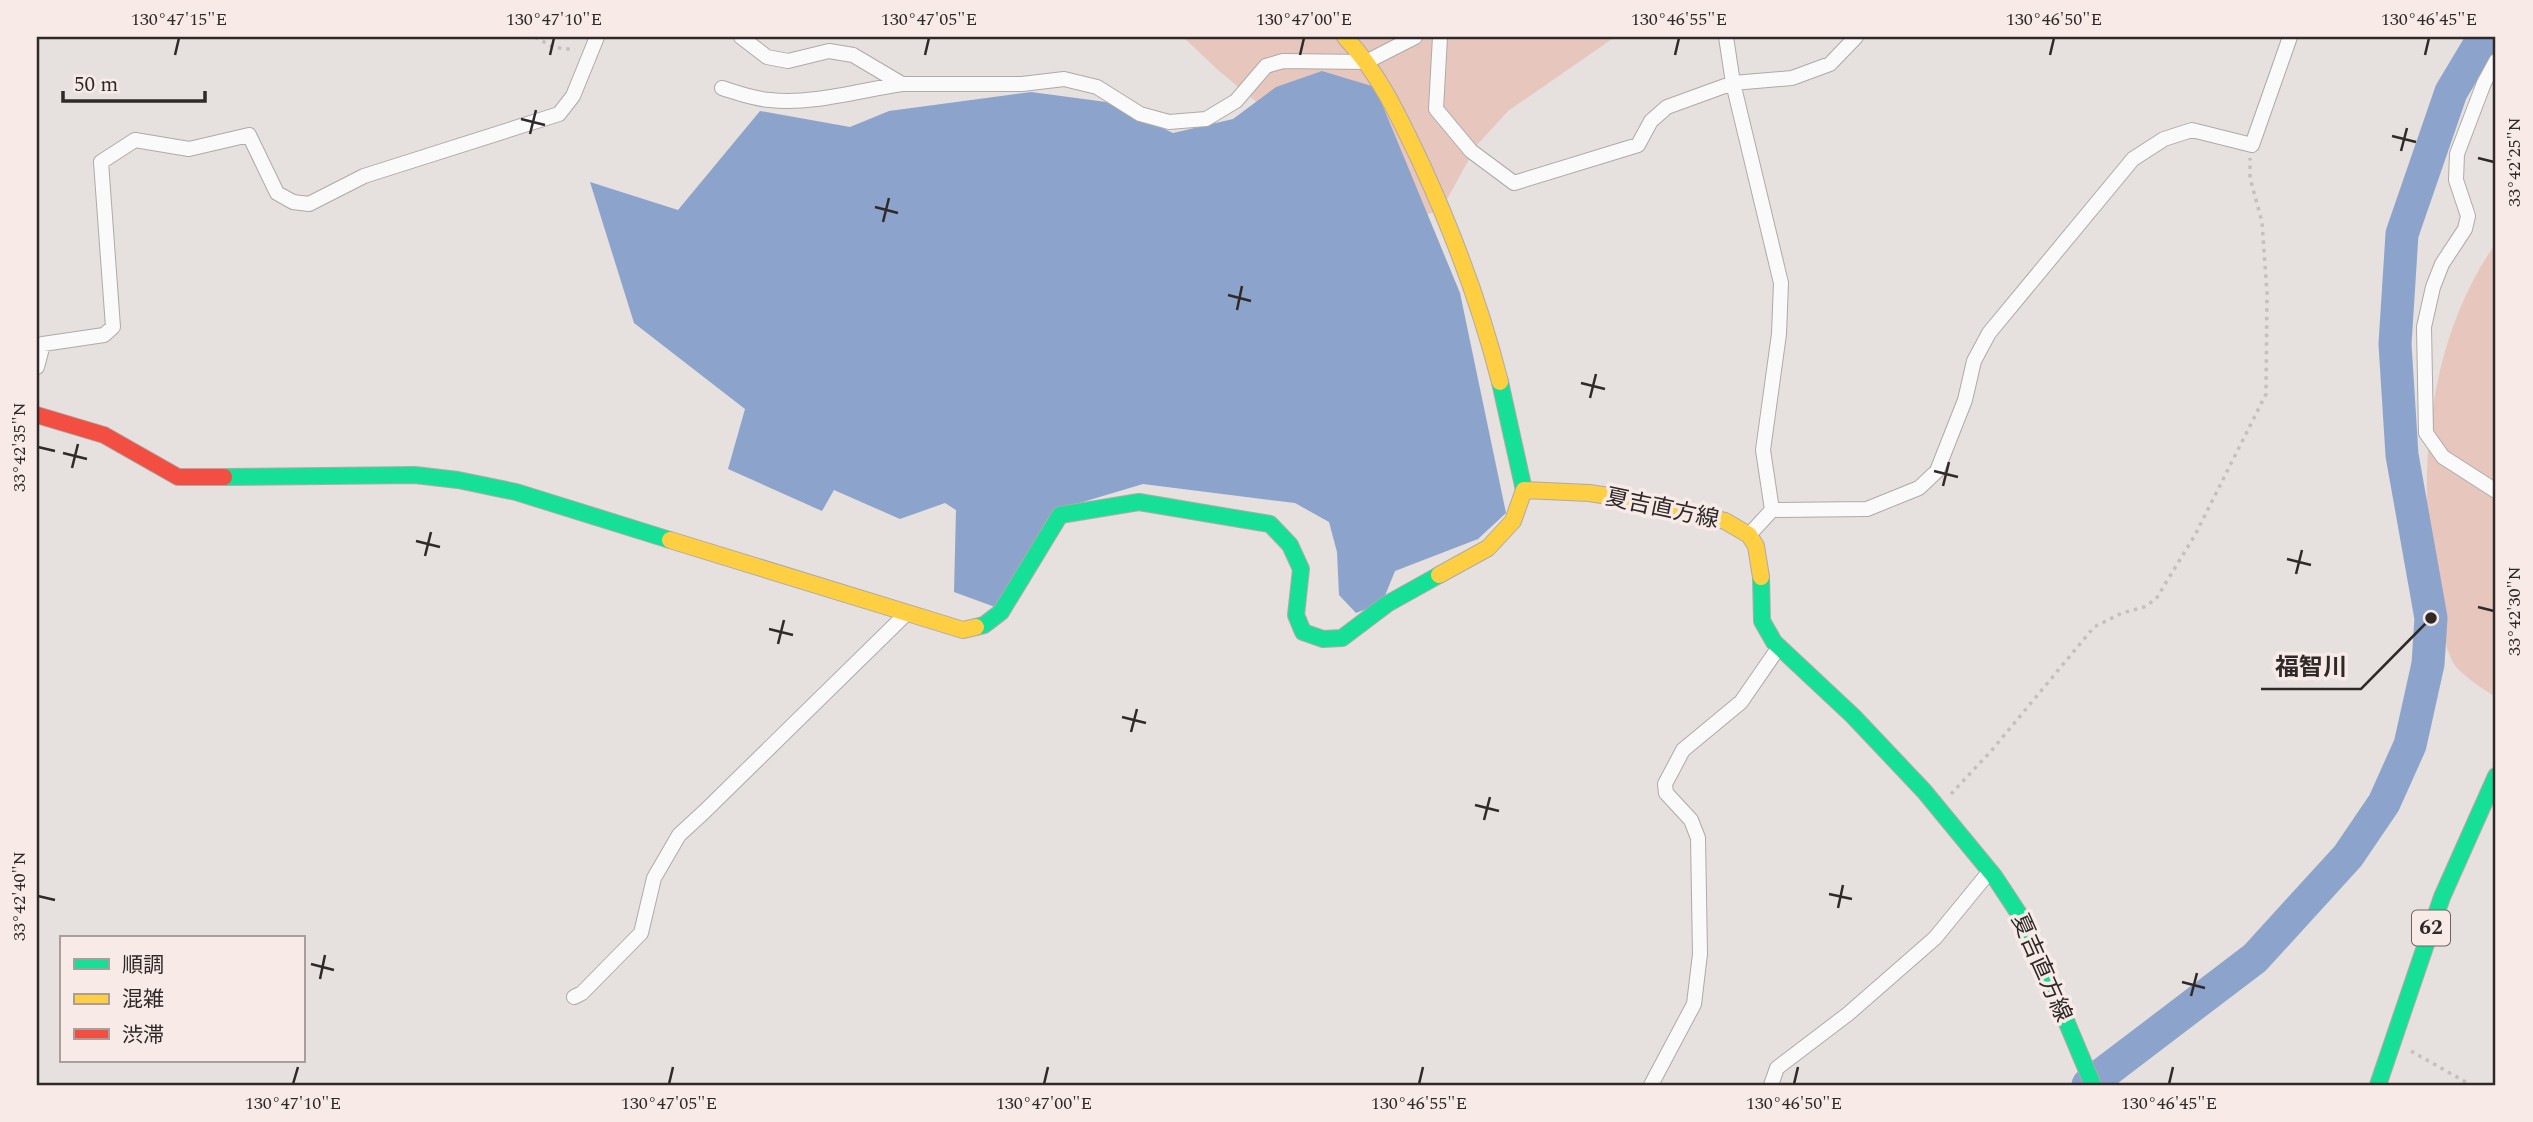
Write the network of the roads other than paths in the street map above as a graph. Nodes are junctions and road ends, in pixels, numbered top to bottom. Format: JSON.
{"nodes":[{"id":1,"x":597,"y":37,"type":"edge"},
{"id":2,"x":741,"y":37,"type":"edge"},
{"id":3,"x":1345,"y":37,"type":"edge"},
{"id":4,"x":1415,"y":37,"type":"edge"},
{"id":5,"x":1440,"y":37,"type":"edge"},
{"id":6,"x":1726,"y":37,"type":"edge"},
{"id":7,"x":1856,"y":37,"type":"edge"},
{"id":8,"x":2290,"y":37,"type":"edge"},
{"id":9,"x":2496,"y":61,"type":"edge"},
{"id":10,"x":1366,"y":62,"type":"junction"},
{"id":11,"x":1733,"y":83,"type":"junction"},
{"id":12,"x":902,"y":84,"type":"junction"},
{"id":13,"x":722,"y":88,"type":"dead end"},
{"id":14,"x":37,"y":367,"type":"edge"},
{"id":15,"x":37,"y":415,"type":"edge"},
{"id":16,"x":1524,"y":490,"type":"junction"},
{"id":17,"x":2496,"y":491,"type":"edge"},
{"id":18,"x":1772,"y":510,"type":"junction"},
{"id":19,"x":1749,"y":535,"type":"junction"},
{"id":20,"x":906,"y":614,"type":"junction"},
{"id":21,"x":1779,"y":647,"type":"junction"},
{"id":22,"x":2496,"y":776,"type":"edge"},
{"id":23,"x":1990,"y":871,"type":"junction"},
{"id":24,"x":574,"y":997,"type":"dead end"},
{"id":25,"x":1651,"y":1085,"type":"edge"},
{"id":26,"x":1771,"y":1085,"type":"edge"},
{"id":27,"x":2093,"y":1085,"type":"edge"},
{"id":28,"x":2378,"y":1085,"type":"edge"}],
"edges":[{"from":1,"to":14,"type":"street"},
{"from":2,"to":12,"type":"street"},
{"from":3,"to":10,"type":"main road"},
{"from":4,"to":10,"type":"street"},
{"from":5,"to":11,"type":"street"},
{"from":6,"to":11,"type":"street"},
{"from":7,"to":11,"type":"street"},
{"from":8,"to":18,"type":"street"},
{"from":9,"to":17,"type":"street"},
{"from":10,"to":12,"type":"street"},
{"from":10,"to":16,"type":"main road"},
{"from":11,"to":18,"type":"street"},
{"from":12,"to":13,"type":"street"},
{"from":15,"to":20,"type":"main road"},
{"from":16,"to":19,"type":"main road","name":"夏吉直方線"},
{"from":16,"to":20,"type":"main road"},
{"from":18,"to":19,"type":"street"},
{"from":19,"to":21,"type":"main road","name":"夏吉直方線"},
{"from":20,"to":24,"type":"street"},
{"from":21,"to":23,"type":"main road","name":"夏吉直方線"},
{"from":21,"to":25,"type":"street"},
{"from":22,"to":28,"type":"main road","number":"62"},
{"from":23,"to":26,"type":"street"},
{"from":23,"to":27,"type":"main road","name":"夏吉直方線"}]}
